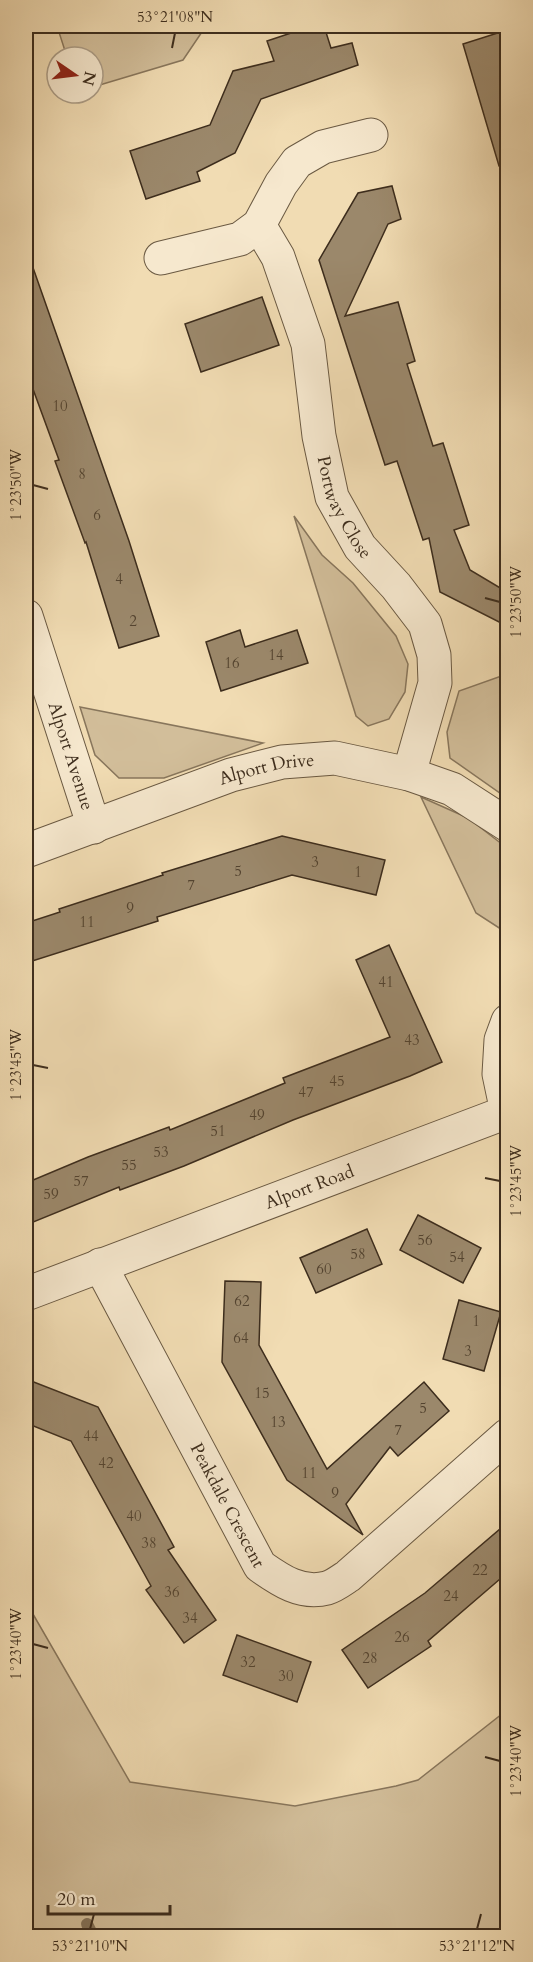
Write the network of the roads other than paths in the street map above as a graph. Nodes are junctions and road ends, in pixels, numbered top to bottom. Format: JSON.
{"nodes":[{"id":1,"x":371,"y":135,"type":"dead end"},
{"id":2,"x":259,"y":225,"type":"junction"},
{"id":3,"x":161,"y":258,"type":"dead end"},
{"id":4,"x":26,"y":616,"type":"edge"},
{"id":5,"x":409,"y":774,"type":"junction"},
{"id":6,"x":507,"y":825,"type":"edge"},
{"id":7,"x":94,"y":827,"type":"junction"},
{"id":8,"x":26,"y":851,"type":"edge"},
{"id":9,"x":507,"y":1021,"type":"edge"},
{"id":10,"x":507,"y":1113,"type":"edge"},
{"id":11,"x":100,"y":1265,"type":"junction"},
{"id":12,"x":26,"y":1294,"type":"edge"},
{"id":13,"x":507,"y":1435,"type":"edge"}],
"edges":[{"from":1,"to":2,"type":"street"},
{"from":2,"to":3,"type":"street"},
{"from":2,"to":5,"type":"street","name":"Portway Close"},
{"from":4,"to":7,"type":"street","name":"Alport Avenue"},
{"from":5,"to":6,"type":"street","name":"Alport Drive"},
{"from":5,"to":7,"type":"street","name":"Alport Drive"},
{"from":7,"to":8,"type":"street","name":"Alport Drive"},
{"from":9,"to":10,"type":"street","name":"Alport Road"},
{"from":10,"to":11,"type":"street","name":"Alport Road"},
{"from":11,"to":12,"type":"street","name":"Alport Road"},
{"from":11,"to":13,"type":"street","name":"Peakdale Crescent"}]}
